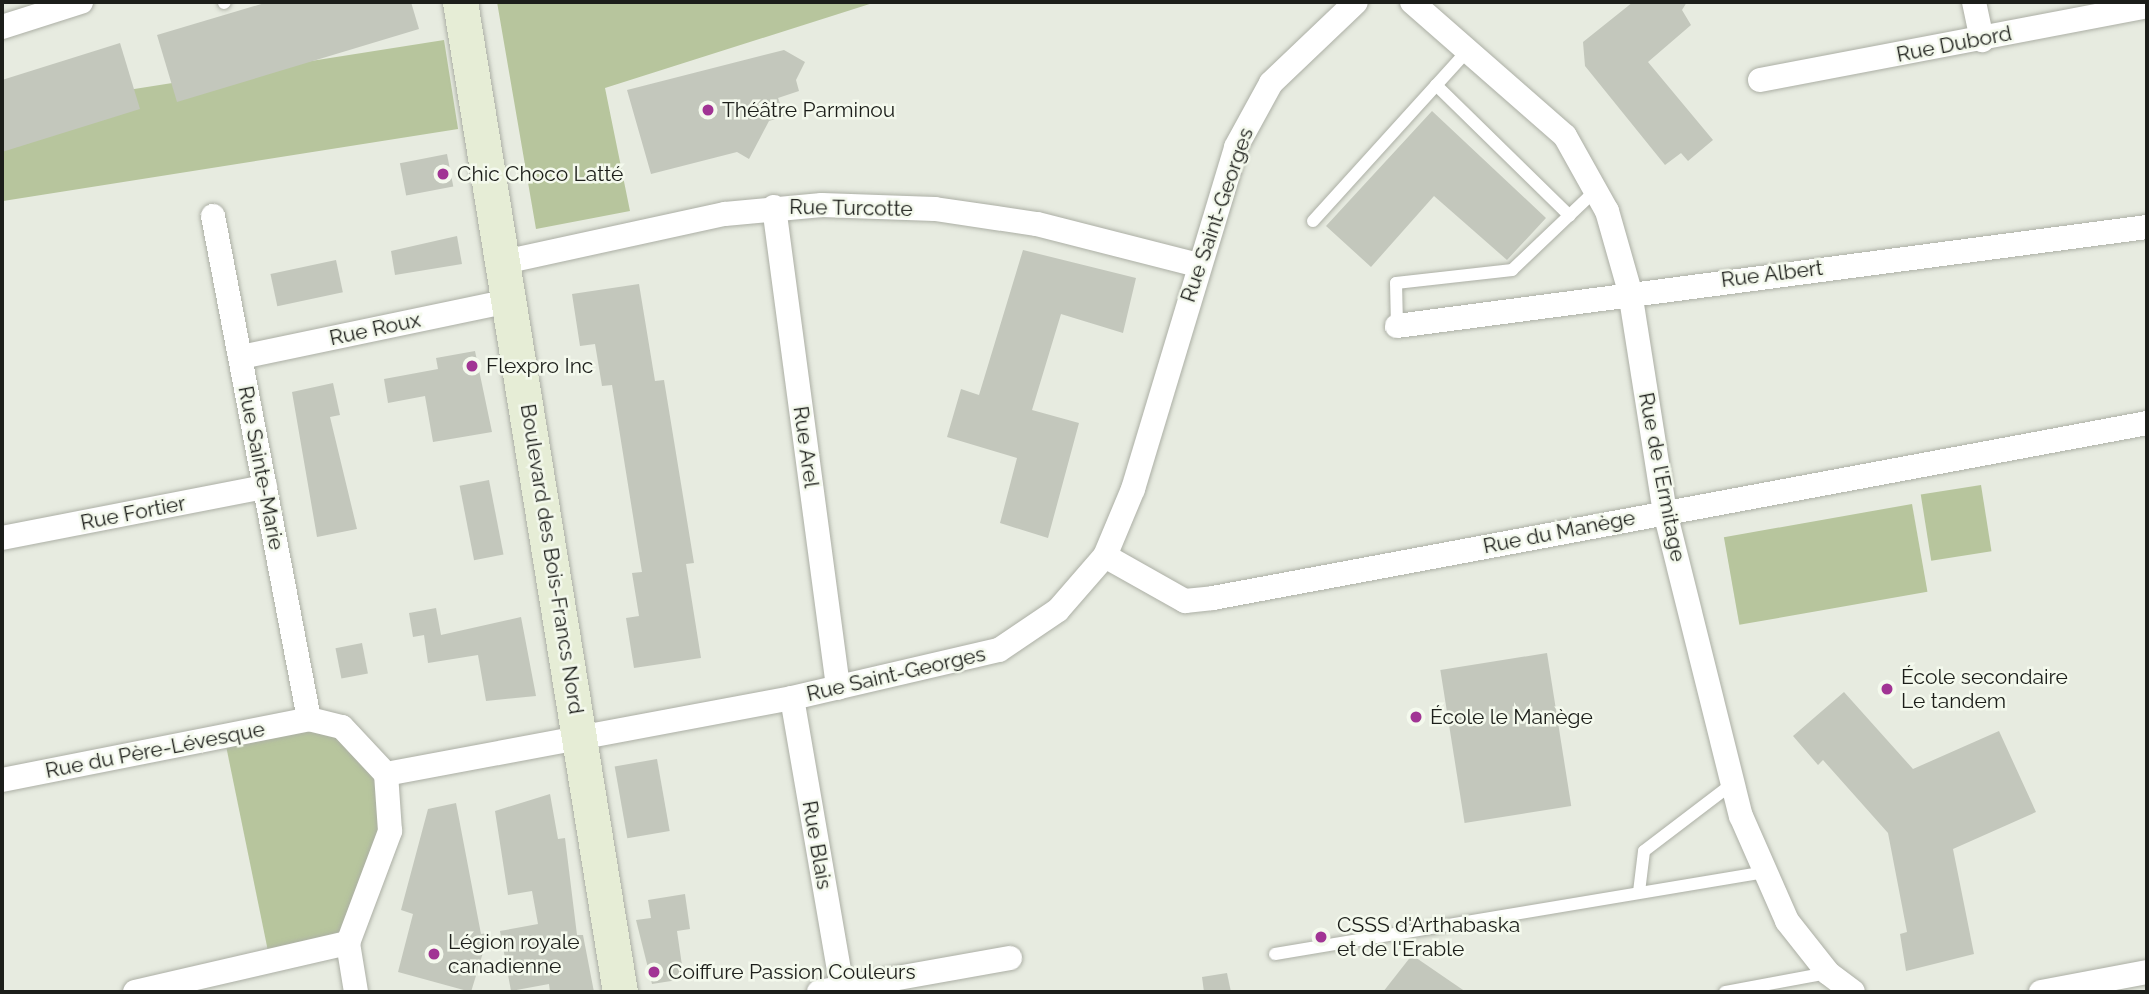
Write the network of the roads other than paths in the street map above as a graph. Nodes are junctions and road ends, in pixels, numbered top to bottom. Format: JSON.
{"nodes":[{"id":1,"x":81,"y":2,"type":"edge"},
{"id":2,"x":1356,"y":2,"type":"edge"},
{"id":3,"x":1412,"y":2,"type":"edge"},
{"id":4,"x":1973,"y":2,"type":"edge"},
{"id":5,"x":461,"y":4,"type":"edge"},
{"id":6,"x":2147,"y":6,"type":"edge"},
{"id":7,"x":2,"y":27,"type":"edge"},
{"id":8,"x":1982,"y":40,"type":"junction"},
{"id":9,"x":1467,"y":51,"type":"junction"},
{"id":10,"x":1760,"y":80,"type":"dead end"},
{"id":11,"x":1436,"y":85,"type":"junction"},
{"id":12,"x":1596,"y":190,"type":"junction"},
{"id":13,"x":774,"y":207,"type":"junction"},
{"id":14,"x":213,"y":216,"type":"dead end"},
{"id":15,"x":1570,"y":216,"type":"junction"},
{"id":16,"x":1313,"y":221,"type":"dead end"},
{"id":17,"x":2147,"y":227,"type":"edge"},
{"id":18,"x":503,"y":262,"type":"junction"},
{"id":19,"x":1198,"y":265,"type":"junction"},
{"id":20,"x":1630,"y":292,"type":"junction"},
{"id":21,"x":509,"y":301,"type":"junction"},
{"id":22,"x":1397,"y":326,"type":"joint"},
{"id":23,"x":241,"y":357,"type":"junction"},
{"id":24,"x":2147,"y":423,"type":"edge"},
{"id":25,"x":265,"y":487,"type":"junction"},
{"id":26,"x":1665,"y":512,"type":"junction"},
{"id":27,"x":2,"y":538,"type":"edge"},
{"id":28,"x":1105,"y":556,"type":"junction"},
{"id":29,"x":838,"y":688,"type":"junction"},
{"id":30,"x":792,"y":698,"type":"junction"},
{"id":31,"x":309,"y":719,"type":"junction"},
{"id":32,"x":582,"y":738,"type":"junction"},
{"id":33,"x":386,"y":774,"type":"junction"},
{"id":34,"x":2,"y":780,"type":"edge"},
{"id":35,"x":1732,"y":784,"type":"junction"},
{"id":36,"x":1763,"y":872,"type":"junction"},
{"id":37,"x":1639,"y":892,"type":"junction"},
{"id":38,"x":348,"y":943,"type":"junction"},
{"id":39,"x":1275,"y":954,"type":"dead end"},
{"id":40,"x":1010,"y":958,"type":"dead end"},
{"id":41,"x":2147,"y":972,"type":"edge"},
{"id":42,"x":1828,"y":973,"type":"junction"},
{"id":43,"x":835,"y":991,"type":"edge"},
{"id":44,"x":135,"y":992,"type":"edge"},
{"id":45,"x":356,"y":992,"type":"edge"},
{"id":46,"x":620,"y":992,"type":"edge"},
{"id":47,"x":1725,"y":992,"type":"edge"},
{"id":48,"x":1853,"y":992,"type":"edge"},
{"id":49,"x":2041,"y":992,"type":"edge"}],
"edges":[{"from":1,"to":7,"type":"street"},
{"from":2,"to":19,"type":"street","name":"Rue Saint-Georges"},
{"from":3,"to":9,"type":"street","name":"Rue de l'Ermitage"},
{"from":4,"to":8,"type":"street"},
{"from":5,"to":18,"type":"street","name":"Boulevard des Bois-Francs Nord"},
{"from":6,"to":8,"type":"street","name":"Rue Dubord"},
{"from":8,"to":10,"type":"street","name":"Rue Dubord"},
{"from":9,"to":11,"type":"lane"},
{"from":9,"to":12,"type":"street","name":"Rue de l'Ermitage"},
{"from":11,"to":15,"type":"lane"},
{"from":11,"to":16,"type":"lane"},
{"from":12,"to":15,"type":"lane"},
{"from":12,"to":20,"type":"street","name":"Rue de l'Ermitage"},
{"from":13,"to":18,"type":"street","name":"Rue Turcotte"},
{"from":13,"to":19,"type":"street","name":"Rue Turcotte"},
{"from":13,"to":29,"type":"street","name":"Rue Arel"},
{"from":14,"to":23,"type":"street","name":"Rue Sainte-Marie"},
{"from":15,"to":22,"type":"lane"},
{"from":17,"to":20,"type":"street","name":"Rue Albert"},
{"from":18,"to":21,"type":"street","name":"Boulevard des Bois-Francs Nord"},
{"from":19,"to":28,"type":"street","name":"Rue Saint-Georges"},
{"from":20,"to":22,"type":"street","name":"Rue Albert"},
{"from":20,"to":26,"type":"street","name":"Rue de l'Ermitage"},
{"from":21,"to":23,"type":"street","name":"Rue Roux"},
{"from":21,"to":32,"type":"street","name":"Boulevard des Bois-Francs Nord"},
{"from":23,"to":25,"type":"street","name":"Rue Sainte-Marie"},
{"from":24,"to":26,"type":"street","name":"Rue du Manège"},
{"from":25,"to":27,"type":"street","name":"Rue Fortier"},
{"from":25,"to":31,"type":"street","name":"Rue Sainte-Marie"},
{"from":26,"to":28,"type":"street","name":"Rue du Manège"},
{"from":26,"to":35,"type":"street","name":"Rue de l'Ermitage"},
{"from":28,"to":29,"type":"street","name":"Rue Saint-Georges"},
{"from":29,"to":30,"type":"street","name":"Rue Saint-Georges"},
{"from":30,"to":32,"type":"street","name":"Rue Saint-Georges"},
{"from":30,"to":43,"type":"street","name":"Rue Blais"},
{"from":31,"to":33,"type":"street"},
{"from":31,"to":34,"type":"street","name":"Rue du Père-Lévesque"},
{"from":32,"to":33,"type":"street","name":"Rue Saint-Georges"},
{"from":32,"to":46,"type":"street","name":"Boulevard des Bois-Francs Nord"},
{"from":33,"to":38,"type":"street"},
{"from":35,"to":36,"type":"street","name":"Rue de l'Ermitage"},
{"from":35,"to":37,"type":"lane"},
{"from":36,"to":37,"type":"lane"},
{"from":36,"to":42,"type":"street","name":"Rue de l'Ermitage"},
{"from":37,"to":39,"type":"lane"},
{"from":38,"to":44,"type":"street"},
{"from":38,"to":45,"type":"street"},
{"from":40,"to":43,"type":"street"},
{"from":41,"to":49,"type":"street"},
{"from":42,"to":47,"type":"lane"},
{"from":42,"to":48,"type":"street","name":"Rue de l'Ermitage"}]}
